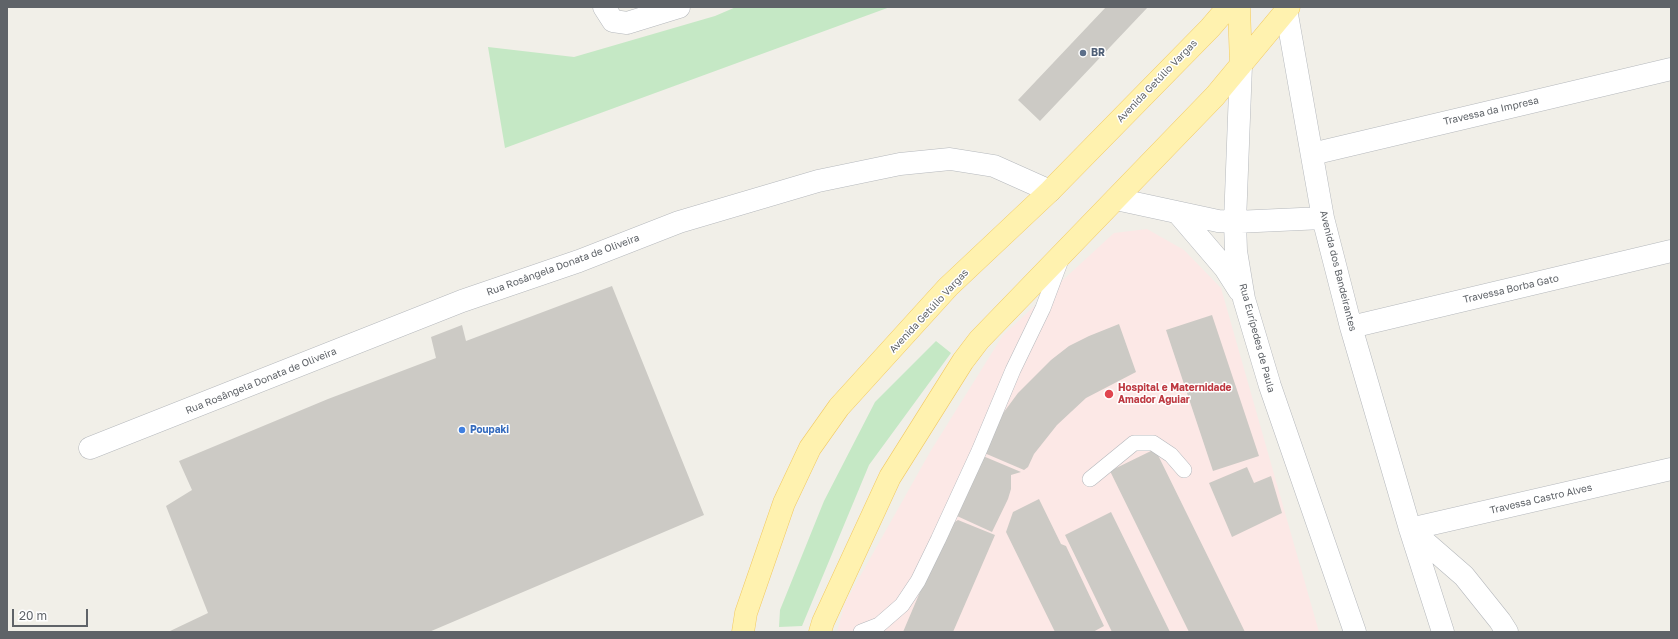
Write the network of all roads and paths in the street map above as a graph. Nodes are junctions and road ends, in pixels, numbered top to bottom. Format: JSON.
{"nodes":[{"id":1,"x":604,"y":7,"type":"edge"},
{"id":2,"x":679,"y":7,"type":"edge"},
{"id":3,"x":1228,"y":7,"type":"edge"},
{"id":4,"x":1239,"y":7,"type":"edge"},
{"id":5,"x":1287,"y":8,"type":"edge"},
{"id":6,"x":1240,"y":65,"type":"junction"},
{"id":7,"x":1671,"y":69,"type":"edge"},
{"id":8,"x":1312,"y":154,"type":"junction"},
{"id":9,"x":1050,"y":191,"type":"junction"},
{"id":10,"x":1116,"y":199,"type":"junction"},
{"id":11,"x":1178,"y":212,"type":"junction"},
{"id":12,"x":1323,"y":218,"type":"junction"},
{"id":13,"x":1235,"y":222,"type":"junction"},
{"id":14,"x":1671,"y":251,"type":"edge"},
{"id":15,"x":1064,"y":253,"type":"junction"},
{"id":16,"x":1244,"y":299,"type":"junction"},
{"id":17,"x":1351,"y":327,"type":"junction"},
{"id":18,"x":90,"y":448,"type":"dead end"},
{"id":19,"x":1671,"y":469,"type":"edge"},
{"id":20,"x":1184,"y":470,"type":"dead end"},
{"id":21,"x":1090,"y":479,"type":"dead end"},
{"id":22,"x":1410,"y":529,"type":"junction"},
{"id":23,"x":748,"y":626,"type":"edge"},
{"id":24,"x":820,"y":632,"type":"edge"},
{"id":25,"x":861,"y":632,"type":"edge"},
{"id":26,"x":1355,"y":632,"type":"edge"},
{"id":27,"x":1443,"y":632,"type":"edge"},
{"id":28,"x":1507,"y":632,"type":"edge"}],
"edges":[{"from":1,"to":2,"type":"street"},
{"from":3,"to":9,"type":"main road","name":"Avenida Getúlio Vargas"},
{"from":4,"to":6,"type":"main road","name":"Rua Eurípedes de Paula"},
{"from":5,"to":6,"type":"main road"},
{"from":5,"to":8,"type":"street","name":"Avenida dos Bandeirantes"},
{"from":6,"to":10,"type":"main road"},
{"from":6,"to":13,"type":"street","name":"Rua Eurípedes de Paula"},
{"from":7,"to":8,"type":"street","name":"Travessa da Impresa"},
{"from":8,"to":12,"type":"street","name":"Avenida dos Bandeirantes"},
{"from":9,"to":18,"type":"street","name":"Rua Rosângela Donata de Oliveira"},
{"from":9,"to":23,"type":"main road","name":"Avenida Getúlio Vargas"},
{"from":10,"to":11,"type":"street"},
{"from":10,"to":15,"type":"main road"},
{"from":11,"to":13,"type":"street"},
{"from":11,"to":16,"type":"street"},
{"from":12,"to":13,"type":"street"},
{"from":12,"to":17,"type":"street","name":"Avenida dos Bandeirantes"},
{"from":13,"to":16,"type":"street","name":"Rua Eurípedes de Paula"},
{"from":14,"to":17,"type":"street","name":"Travessa Borba Gato"},
{"from":15,"to":24,"type":"main road"},
{"from":15,"to":25,"type":"lane"},
{"from":16,"to":26,"type":"street","name":"Rua Eurípedes de Paula"},
{"from":17,"to":22,"type":"street","name":"Avenida dos Bandeirantes"},
{"from":19,"to":22,"type":"street","name":"Travessa Castro Alves"},
{"from":20,"to":21,"type":"lane"},
{"from":22,"to":27,"type":"street","name":"Avenida dos Bandeirantes"},
{"from":22,"to":28,"type":"street"}]}
